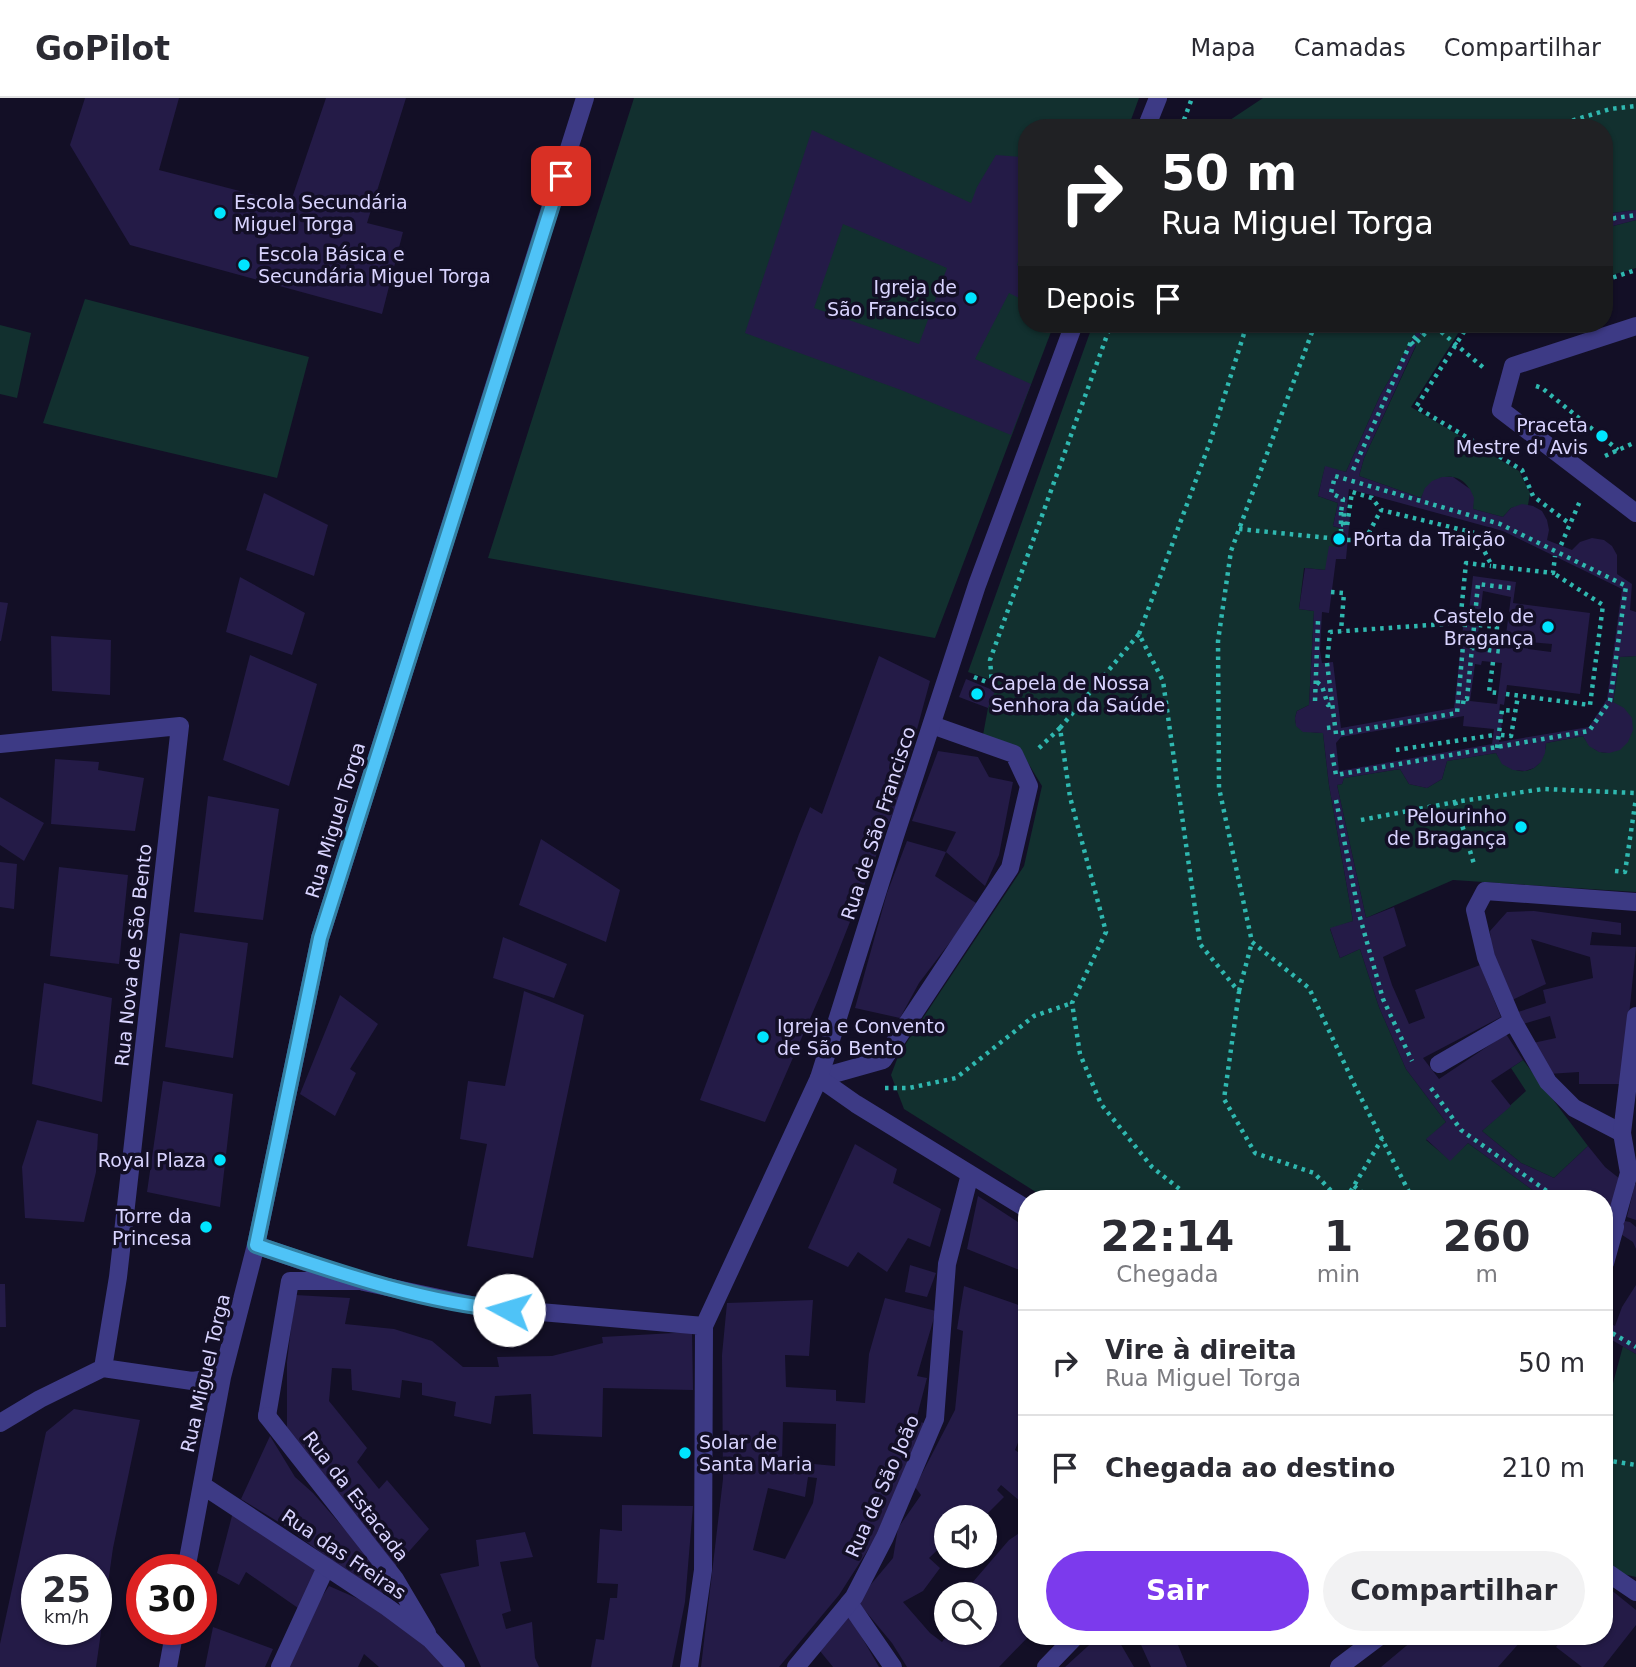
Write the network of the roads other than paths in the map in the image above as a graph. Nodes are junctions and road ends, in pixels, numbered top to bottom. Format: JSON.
{"nodes":[{"id":1,"x":585,"y":98,"type":"edge"},
{"id":2,"x":1160,"y":100,"type":"edge"},
{"id":3,"x":1150,"y":119,"type":"edge"},
{"id":4,"x":1636,"y":326,"type":"edge"},
{"id":5,"x":1071,"y":333,"type":"edge"},
{"id":6,"x":1636,"y":513,"type":"edge"},
{"id":7,"x":932,"y":725,"type":"junction"},
{"id":8,"x":0,"y":744,"type":"edge"},
{"id":9,"x":1636,"y":902,"type":"edge"},
{"id":10,"x":1513,"y":1021,"type":"junction"},
{"id":11,"x":1635,"y":1028,"type":"edge"},
{"id":12,"x":1440,"y":1064,"type":"dead end"},
{"id":13,"x":819,"y":1078,"type":"junction"},
{"id":14,"x":1631,"y":1099,"type":"edge"},
{"id":15,"x":1622,"y":1133,"type":"junction"},
{"id":16,"x":970,"y":1174,"type":"junction"},
{"id":17,"x":1632,"y":1174,"type":"edge"},
{"id":18,"x":1018,"y":1203,"type":"edge"},
{"id":19,"x":1613,"y":1234,"type":"edge"},
{"id":20,"x":256,"y":1245,"type":"junction"},
{"id":21,"x":364,"y":1282,"type":"junction"},
{"id":22,"x":704,"y":1326,"type":"junction"},
{"id":23,"x":103,"y":1368,"type":"junction"},
{"id":24,"x":222,"y":1377,"type":"junction"},
{"id":25,"x":0,"y":1423,"type":"edge"},
{"id":26,"x":202,"y":1485,"type":"junction"},
{"id":27,"x":189,"y":1554,"type":"edge"},
{"id":28,"x":326,"y":1567,"type":"junction"},
{"id":29,"x":1613,"y":1576,"type":"edge"},
{"id":30,"x":1636,"y":1592,"type":"edge"},
{"id":31,"x":849,"y":1603,"type":"junction"},
{"id":32,"x":430,"y":1639,"type":"junction"},
{"id":33,"x":172,"y":1645,"type":"edge"},
{"id":34,"x":1067,"y":1645,"type":"edge"},
{"id":35,"x":1368,"y":1645,"type":"edge"},
{"id":36,"x":168,"y":1667,"type":"edge"},
{"id":37,"x":280,"y":1667,"type":"edge"},
{"id":38,"x":456,"y":1667,"type":"edge"},
{"id":39,"x":689,"y":1667,"type":"edge"},
{"id":40,"x":796,"y":1667,"type":"edge"},
{"id":41,"x":893,"y":1667,"type":"edge"},
{"id":42,"x":1046,"y":1667,"type":"edge"},
{"id":43,"x":1339,"y":1667,"type":"edge"}],
"edges":[{"from":1,"to":20,"type":"street","name":"Rua Miguel Torga"},
{"from":2,"to":3,"type":"street"},
{"from":4,"to":6,"type":"street"},
{"from":5,"to":7,"type":"street","name":"Rua de São Francisco"},
{"from":7,"to":13,"type":"street","name":"Rua de São Francisco"},
{"from":7,"to":13,"type":"street"},
{"from":8,"to":23,"type":"street","name":"Rua Nova de São Bento"},
{"from":9,"to":10,"type":"street"},
{"from":10,"to":12,"type":"street"},
{"from":10,"to":15,"type":"street"},
{"from":11,"to":14,"type":"street"},
{"from":13,"to":16,"type":"street"},
{"from":13,"to":22,"type":"street","name":"Rua de São Francisco"},
{"from":14,"to":15,"type":"street"},
{"from":15,"to":17,"type":"street"},
{"from":16,"to":18,"type":"street"},
{"from":16,"to":31,"type":"street","name":"Rua de São João"},
{"from":17,"to":19,"type":"street"},
{"from":20,"to":21,"type":"street"},
{"from":20,"to":24,"type":"street","name":"Rua Miguel Torga"},
{"from":21,"to":22,"type":"street"},
{"from":21,"to":32,"type":"street","name":"Rua da Estacada"},
{"from":22,"to":39,"type":"street"},
{"from":23,"to":24,"type":"street"},
{"from":23,"to":25,"type":"street"},
{"from":24,"to":26,"type":"street","name":"Rua Miguel Torga"},
{"from":26,"to":27,"type":"street","name":"Rua Miguel Torga"},
{"from":26,"to":28,"type":"street","name":"Rua das Freiras"},
{"from":28,"to":32,"type":"street","name":"Rua das Freiras"},
{"from":28,"to":37,"type":"street"},
{"from":29,"to":30,"type":"street"},
{"from":31,"to":40,"type":"street","name":"Rua de São João"},
{"from":31,"to":41,"type":"street"},
{"from":32,"to":38,"type":"street","name":"Rua das Freiras"},
{"from":33,"to":36,"type":"street"},
{"from":34,"to":42,"type":"street"},
{"from":35,"to":43,"type":"street"}]}
